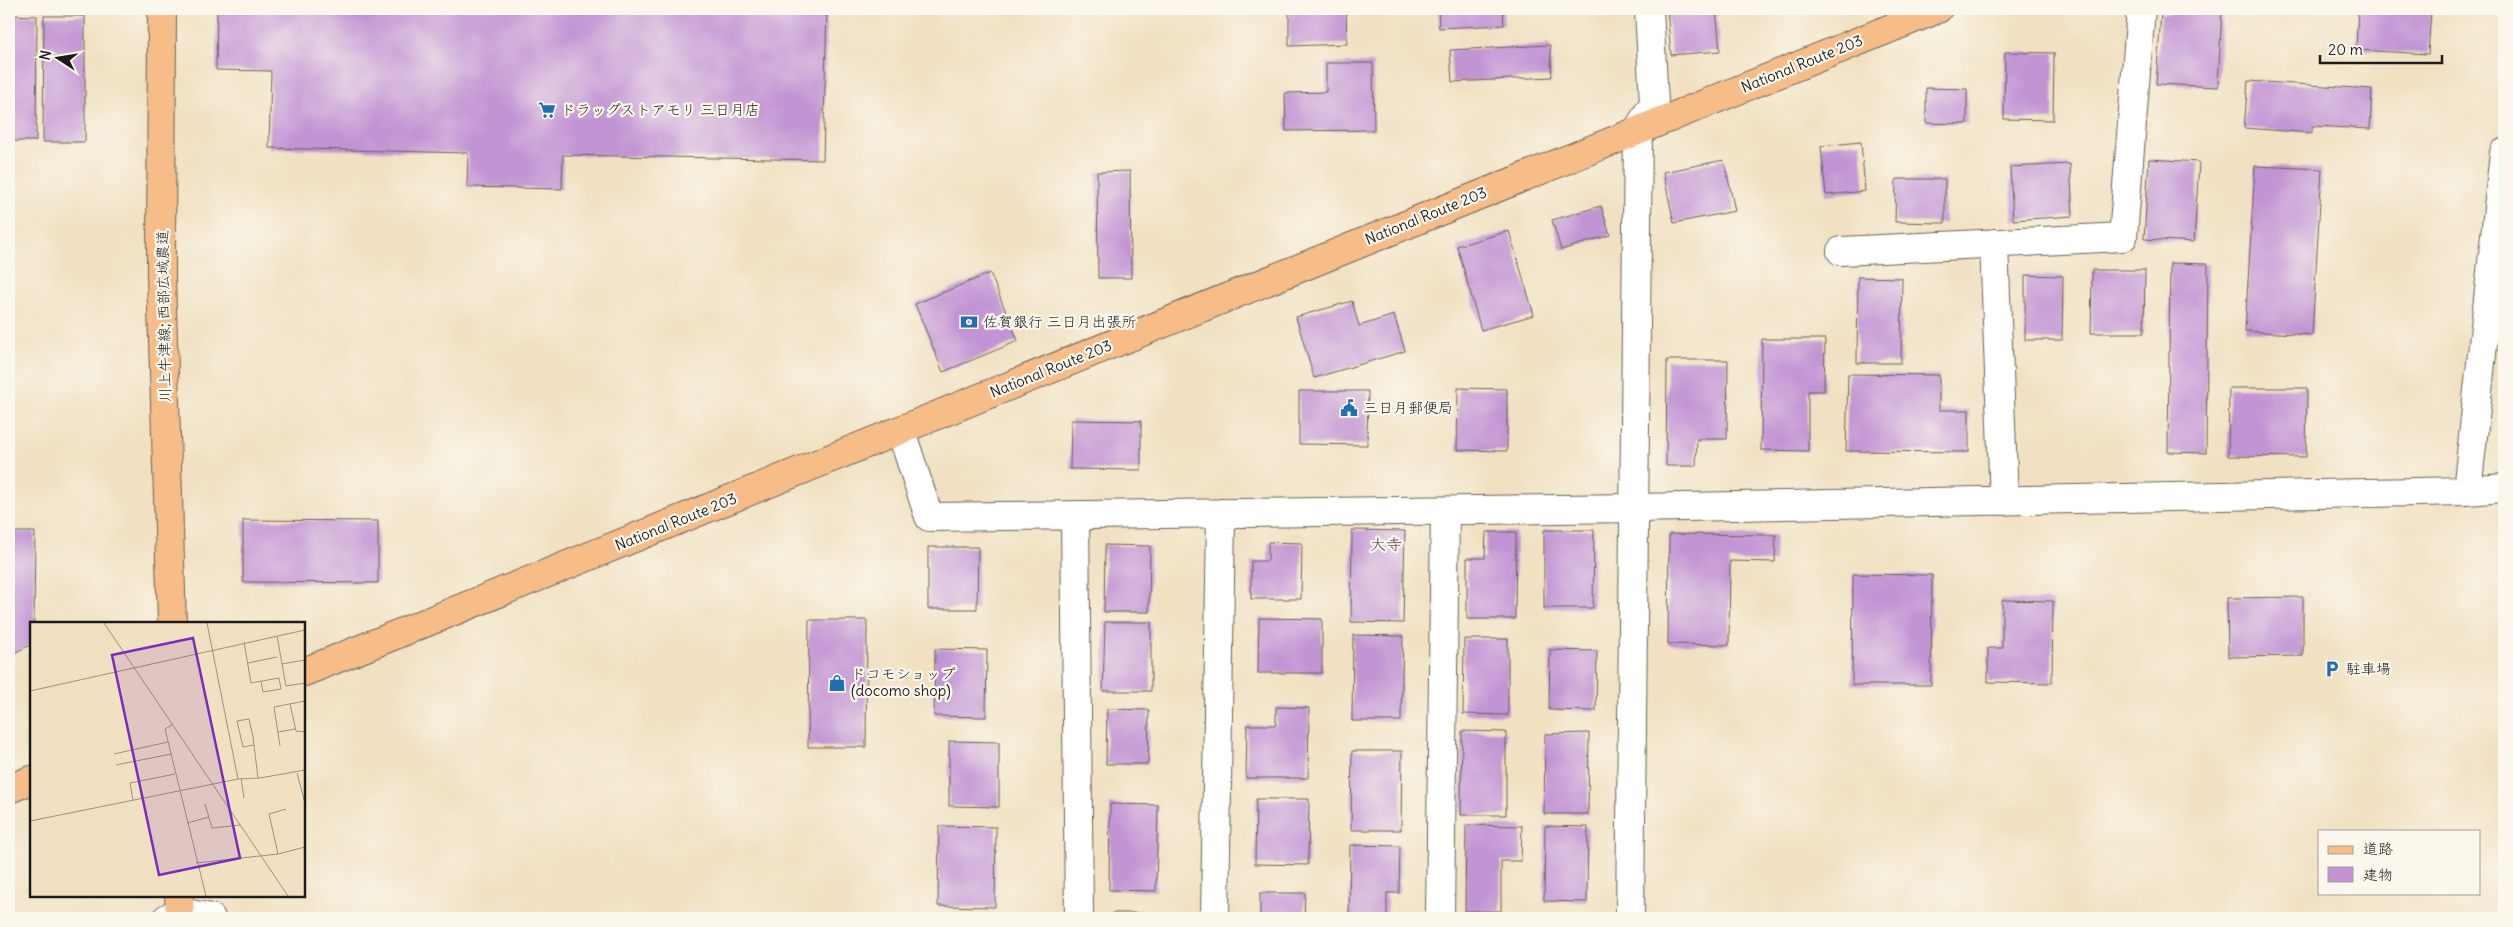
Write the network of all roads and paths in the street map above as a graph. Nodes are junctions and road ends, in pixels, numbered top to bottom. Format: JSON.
{"nodes":[{"id":1,"x":162,"y":9,"type":"edge"},
{"id":2,"x":1649,"y":9,"type":"edge"},
{"id":3,"x":1938,"y":9,"type":"edge"},
{"id":4,"x":2141,"y":9,"type":"edge"},
{"id":5,"x":1638,"y":129,"type":"junction"},
{"id":6,"x":2504,"y":153,"type":"edge"},
{"id":7,"x":1994,"y":243,"type":"junction"},
{"id":8,"x":1841,"y":251,"type":"dead end"},
{"id":9,"x":901,"y":431,"type":"junction"},
{"id":10,"x":2504,"y":488,"type":"edge"},
{"id":11,"x":2467,"y":491,"type":"junction"},
{"id":12,"x":2004,"y":501,"type":"junction"},
{"id":13,"x":1634,"y":508,"type":"junction"},
{"id":14,"x":1445,"y":510,"type":"junction"},
{"id":15,"x":1221,"y":513,"type":"junction"},
{"id":16,"x":1075,"y":515,"type":"junction"},
{"id":17,"x":172,"y":622,"type":"edge"},
{"id":18,"x":305,"y":672,"type":"edge"},
{"id":19,"x":30,"y":780,"type":"edge"},
{"id":20,"x":9,"y":789,"type":"edge"},
{"id":21,"x":176,"y":911,"type":"edge"},
{"id":22,"x":211,"y":918,"type":"edge"},
{"id":23,"x":1078,"y":918,"type":"edge"},
{"id":24,"x":1215,"y":918,"type":"edge"},
{"id":25,"x":1440,"y":918,"type":"edge"},
{"id":26,"x":1630,"y":918,"type":"edge"}],
"edges":[{"from":1,"to":17,"type":"main road","name":"川上牛津線; 西部広域農道"},
{"from":2,"to":5,"type":"street"},
{"from":3,"to":5,"type":"main road","name":"National Route 203"},
{"from":4,"to":7,"type":"street"},
{"from":5,"to":9,"type":"main road","name":"National Route 203"},
{"from":5,"to":13,"type":"street"},
{"from":6,"to":11,"type":"street"},
{"from":7,"to":8,"type":"street"},
{"from":7,"to":12,"type":"street"},
{"from":9,"to":16,"type":"street"},
{"from":9,"to":18,"type":"main road","name":"National Route 203"},
{"from":10,"to":11,"type":"street"},
{"from":11,"to":12,"type":"street"},
{"from":12,"to":13,"type":"street"},
{"from":13,"to":14,"type":"street"},
{"from":13,"to":26,"type":"street"},
{"from":14,"to":15,"type":"street"},
{"from":14,"to":25,"type":"street"},
{"from":15,"to":16,"type":"street"},
{"from":15,"to":24,"type":"street"},
{"from":16,"to":23,"type":"street"},
{"from":19,"to":20,"type":"main road"},
{"from":21,"to":22,"type":"street"}]}
